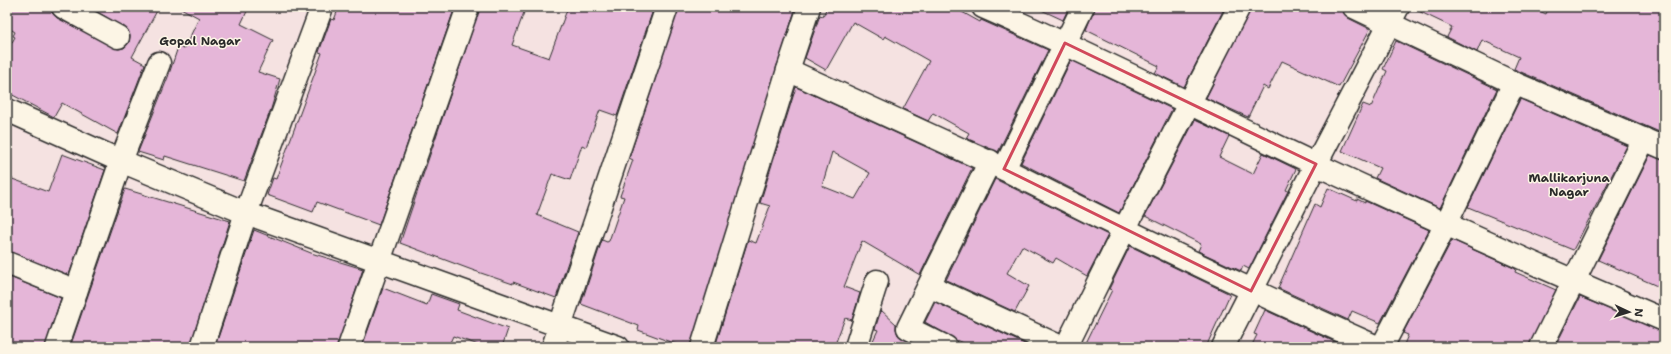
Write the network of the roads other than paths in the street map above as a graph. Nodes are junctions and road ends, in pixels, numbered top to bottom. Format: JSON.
{"nodes":[{"id":1,"x":62,"y":7,"type":"edge"},
{"id":2,"x":322,"y":7,"type":"edge"},
{"id":3,"x":468,"y":7,"type":"edge"},
{"id":4,"x":667,"y":7,"type":"edge"},
{"id":5,"x":810,"y":7,"type":"edge"},
{"id":6,"x":983,"y":7,"type":"edge"},
{"id":7,"x":1083,"y":7,"type":"edge"},
{"id":8,"x":1239,"y":7,"type":"edge"},
{"id":9,"x":1354,"y":7,"type":"edge"},
{"id":10,"x":1394,"y":15,"type":"edge"},
{"id":11,"x":118,"y":37,"type":"dead end"},
{"id":12,"x":1065,"y":43,"type":"junction"},
{"id":13,"x":159,"y":63,"type":"dead end"},
{"id":14,"x":788,"y":70,"type":"junction"},
{"id":15,"x":1514,"y":83,"type":"junction"},
{"id":16,"x":1190,"y":103,"type":"junction"},
{"id":17,"x":7,"y":110,"type":"edge"},
{"id":18,"x":1644,"y":139,"type":"junction"},
{"id":19,"x":1664,"y":148,"type":"edge"},
{"id":20,"x":121,"y":161,"type":"junction"},
{"id":21,"x":1316,"y":164,"type":"junction"},
{"id":22,"x":997,"y":165,"type":"junction"},
{"id":23,"x":246,"y":213,"type":"junction"},
{"id":24,"x":1446,"y":224,"type":"junction"},
{"id":25,"x":1124,"y":230,"type":"junction"},
{"id":26,"x":378,"y":260,"type":"junction"},
{"id":27,"x":7,"y":263,"type":"edge"},
{"id":28,"x":876,"y":281,"type":"dead end"},
{"id":29,"x":1574,"y":282,"type":"junction"},
{"id":30,"x":929,"y":286,"type":"junction"},
{"id":31,"x":76,"y":291,"type":"junction"},
{"id":32,"x":1251,"y":291,"type":"junction"},
{"id":33,"x":1664,"y":320,"type":"edge"},
{"id":34,"x":560,"y":326,"type":"junction"},
{"id":35,"x":57,"y":347,"type":"edge"},
{"id":36,"x":202,"y":347,"type":"edge"},
{"id":37,"x":349,"y":347,"type":"edge"},
{"id":38,"x":553,"y":347,"type":"edge"},
{"id":39,"x":618,"y":347,"type":"edge"},
{"id":40,"x":702,"y":347,"type":"edge"},
{"id":41,"x":856,"y":347,"type":"edge"},
{"id":42,"x":946,"y":347,"type":"edge"},
{"id":43,"x":1061,"y":347,"type":"edge"},
{"id":44,"x":1066,"y":347,"type":"edge"},
{"id":45,"x":1223,"y":347,"type":"edge"},
{"id":46,"x":1377,"y":347,"type":"edge"},
{"id":47,"x":1382,"y":347,"type":"edge"},
{"id":48,"x":1541,"y":347,"type":"edge"}],
"edges":[{"from":1,"to":11,"type":"street"},
{"from":2,"to":23,"type":"street"},
{"from":3,"to":26,"type":"street"},
{"from":4,"to":34,"type":"street"},
{"from":5,"to":14,"type":"street"},
{"from":6,"to":12,"type":"street"},
{"from":7,"to":12,"type":"street"},
{"from":8,"to":16,"type":"street"},
{"from":9,"to":10,"type":"street"},
{"from":10,"to":15,"type":"street"},
{"from":10,"to":21,"type":"street"},
{"from":12,"to":16,"type":"street"},
{"from":12,"to":22,"type":"street"},
{"from":13,"to":20,"type":"street"},
{"from":14,"to":22,"type":"street"},
{"from":14,"to":40,"type":"street"},
{"from":15,"to":18,"type":"street"},
{"from":15,"to":24,"type":"street"},
{"from":16,"to":21,"type":"street"},
{"from":16,"to":25,"type":"street"},
{"from":17,"to":20,"type":"street"},
{"from":18,"to":19,"type":"street"},
{"from":18,"to":29,"type":"street"},
{"from":20,"to":23,"type":"street"},
{"from":20,"to":31,"type":"street"},
{"from":21,"to":24,"type":"street"},
{"from":21,"to":32,"type":"street"},
{"from":22,"to":25,"type":"street"},
{"from":22,"to":30,"type":"street"},
{"from":23,"to":26,"type":"street"},
{"from":23,"to":36,"type":"street"},
{"from":24,"to":29,"type":"street"},
{"from":24,"to":47,"type":"street"},
{"from":25,"to":32,"type":"street"},
{"from":25,"to":44,"type":"street"},
{"from":26,"to":34,"type":"street"},
{"from":26,"to":37,"type":"street"},
{"from":27,"to":31,"type":"street"},
{"from":28,"to":41,"type":"street"},
{"from":29,"to":33,"type":"street"},
{"from":29,"to":48,"type":"street"},
{"from":30,"to":42,"type":"street"},
{"from":30,"to":43,"type":"street"},
{"from":31,"to":35,"type":"street"},
{"from":32,"to":45,"type":"street"},
{"from":32,"to":46,"type":"street"},
{"from":34,"to":38,"type":"street"},
{"from":34,"to":39,"type":"street"}]}
